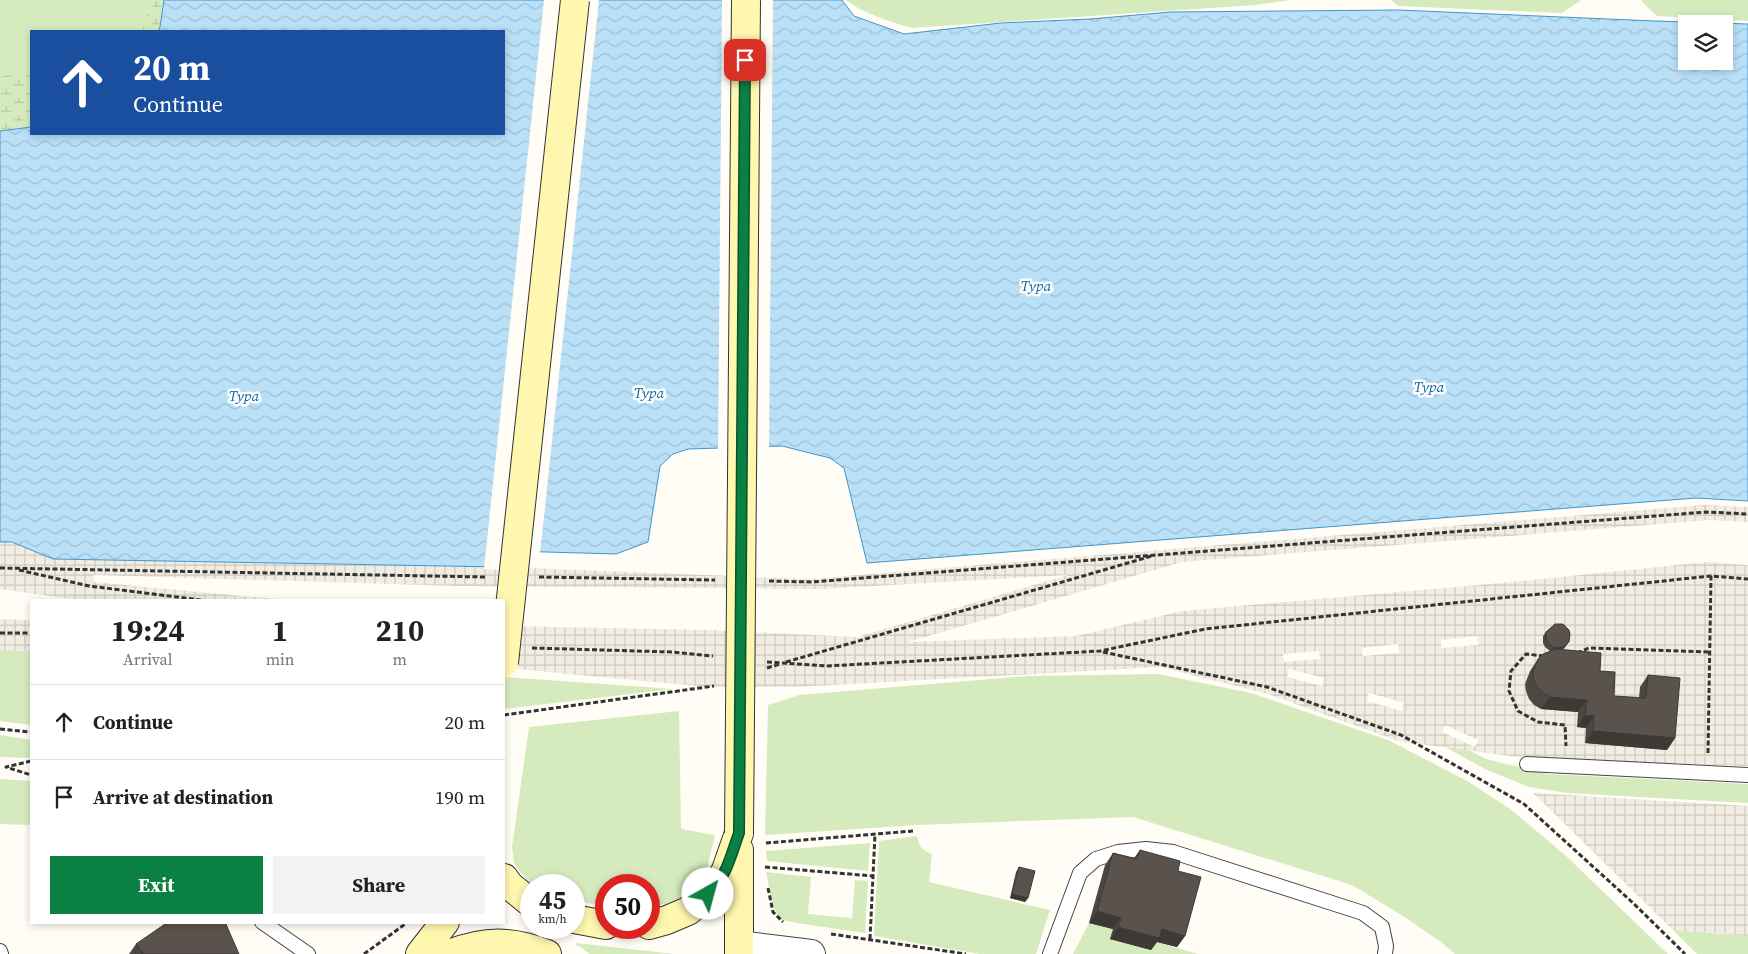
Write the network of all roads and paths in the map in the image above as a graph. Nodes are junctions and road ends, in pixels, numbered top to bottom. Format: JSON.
{"nodes":[{"id":1,"x":575,"y":0,"type":"edge"},
{"id":2,"x":746,"y":0,"type":"edge"},
{"id":3,"x":1748,"y":514,"type":"edge"},
{"id":4,"x":1159,"y":554,"type":"junction"},
{"id":5,"x":0,"y":568,"type":"edge"},
{"id":6,"x":11,"y":568,"type":"junction"},
{"id":7,"x":486,"y":576,"type":"dead end"},
{"id":8,"x":1710,"y":576,"type":"junction"},
{"id":9,"x":535,"y":577,"type":"dead end"},
{"id":10,"x":1748,"y":579,"type":"edge"},
{"id":11,"x":723,"y":581,"type":"dead end"},
{"id":12,"x":762,"y":581,"type":"dead end"},
{"id":13,"x":193,"y":599,"type":"edge"},
{"id":14,"x":0,"y":633,"type":"edge"},
{"id":15,"x":30,"y":633,"type":"edge"},
{"id":16,"x":530,"y":648,"type":"dead end"},
{"id":17,"x":1100,"y":651,"type":"junction"},
{"id":18,"x":1710,"y":652,"type":"junction"},
{"id":19,"x":505,"y":654,"type":"edge"},
{"id":20,"x":1573,"y":654,"type":"edge"},
{"id":21,"x":1545,"y":656,"type":"edge"},
{"id":22,"x":718,"y":657,"type":"dead end"},
{"id":23,"x":764,"y":661,"type":"dead end"},
{"id":24,"x":782,"y":663,"type":"junction"},
{"id":25,"x":764,"y":669,"type":"dead end"},
{"id":26,"x":719,"y":684,"type":"dead end"},
{"id":27,"x":505,"y":715,"type":"edge"},
{"id":28,"x":0,"y":729,"type":"edge"},
{"id":29,"x":30,"y":732,"type":"edge"},
{"id":30,"x":1566,"y":753,"type":"dead end"},
{"id":31,"x":1708,"y":754,"type":"dead end"},
{"id":32,"x":30,"y":761,"type":"edge"},
{"id":33,"x":1527,"y":764,"type":"dead end"},
{"id":34,"x":1748,"y":775,"type":"edge"},
{"id":35,"x":30,"y":776,"type":"edge"},
{"id":36,"x":912,"y":831,"type":"dead end"},
{"id":37,"x":875,"y":834,"type":"junction"},
{"id":38,"x":750,"y":836,"type":"junction"},
{"id":39,"x":764,"y":860,"type":"dead end"},
{"id":40,"x":764,"y":867,"type":"junction"},
{"id":41,"x":766,"y":876,"type":"dead end"},
{"id":42,"x":873,"y":876,"type":"junction"},
{"id":43,"x":505,"y":879,"type":"edge"},
{"id":44,"x":768,"y":885,"type":"dead end"},
{"id":45,"x":520,"y":894,"type":"edge"},
{"id":46,"x":660,"y":922,"type":"edge"},
{"id":47,"x":265,"y":924,"type":"edge"},
{"id":48,"x":405,"y":924,"type":"edge"},
{"id":49,"x":443,"y":924,"type":"edge"},
{"id":50,"x":870,"y":940,"type":"junction"},
{"id":51,"x":808,"y":946,"type":"edge"},
{"id":52,"x":739,"y":949,"type":"edge"},
{"id":53,"x":308,"y":954,"type":"edge"},
{"id":54,"x":364,"y":954,"type":"edge"},
{"id":55,"x":420,"y":954,"type":"edge"},
{"id":56,"x":449,"y":954,"type":"edge"},
{"id":57,"x":547,"y":954,"type":"edge"},
{"id":58,"x":966,"y":954,"type":"edge"},
{"id":59,"x":1050,"y":954,"type":"edge"},
{"id":60,"x":1385,"y":954,"type":"edge"},
{"id":61,"x":1685,"y":954,"type":"edge"}],
"edges":[{"from":1,"to":19,"type":"main road","bridge":true},
{"from":2,"to":38,"type":"main road","bridge":true},
{"from":3,"to":4,"type":"path"},
{"from":4,"to":12,"type":"path"},
{"from":4,"to":24,"type":"path"},
{"from":5,"to":6,"type":"path"},
{"from":6,"to":7,"type":"path"},
{"from":6,"to":13,"type":"path"},
{"from":8,"to":10,"type":"path"},
{"from":8,"to":17,"type":"path"},
{"from":8,"to":18,"type":"path"},
{"from":9,"to":11,"type":"path"},
{"from":14,"to":15,"type":"path"},
{"from":16,"to":22,"type":"path"},
{"from":17,"to":24,"type":"path"},
{"from":17,"to":61,"type":"path"},
{"from":18,"to":20,"type":"path"},
{"from":18,"to":31,"type":"path"},
{"from":21,"to":30,"type":"path"},
{"from":23,"to":24,"type":"path"},
{"from":24,"to":25,"type":"path"},
{"from":26,"to":27,"type":"path"},
{"from":28,"to":29,"type":"path"},
{"from":32,"to":35,"type":"path"},
{"from":33,"to":34,"type":"lane"},
{"from":36,"to":37,"type":"path"},
{"from":37,"to":38,"type":"path"},
{"from":37,"to":42,"type":"path"},
{"from":38,"to":46,"type":"main road"},
{"from":38,"to":52,"type":"main road"},
{"from":39,"to":40,"type":"path"},
{"from":40,"to":41,"type":"path"},
{"from":40,"to":42,"type":"path"},
{"from":42,"to":50,"type":"path"},
{"from":43,"to":45,"type":"main road"},
{"from":44,"to":51,"type":"path"},
{"from":47,"to":53,"type":"lane"},
{"from":48,"to":54,"type":"path"},
{"from":49,"to":55,"type":"main road"},
{"from":50,"to":51,"type":"path"},
{"from":50,"to":58,"type":"path"},
{"from":51,"to":52,"type":"street"},
{"from":56,"to":57,"type":"main road"},
{"from":59,"to":60,"type":"lane"}]}
